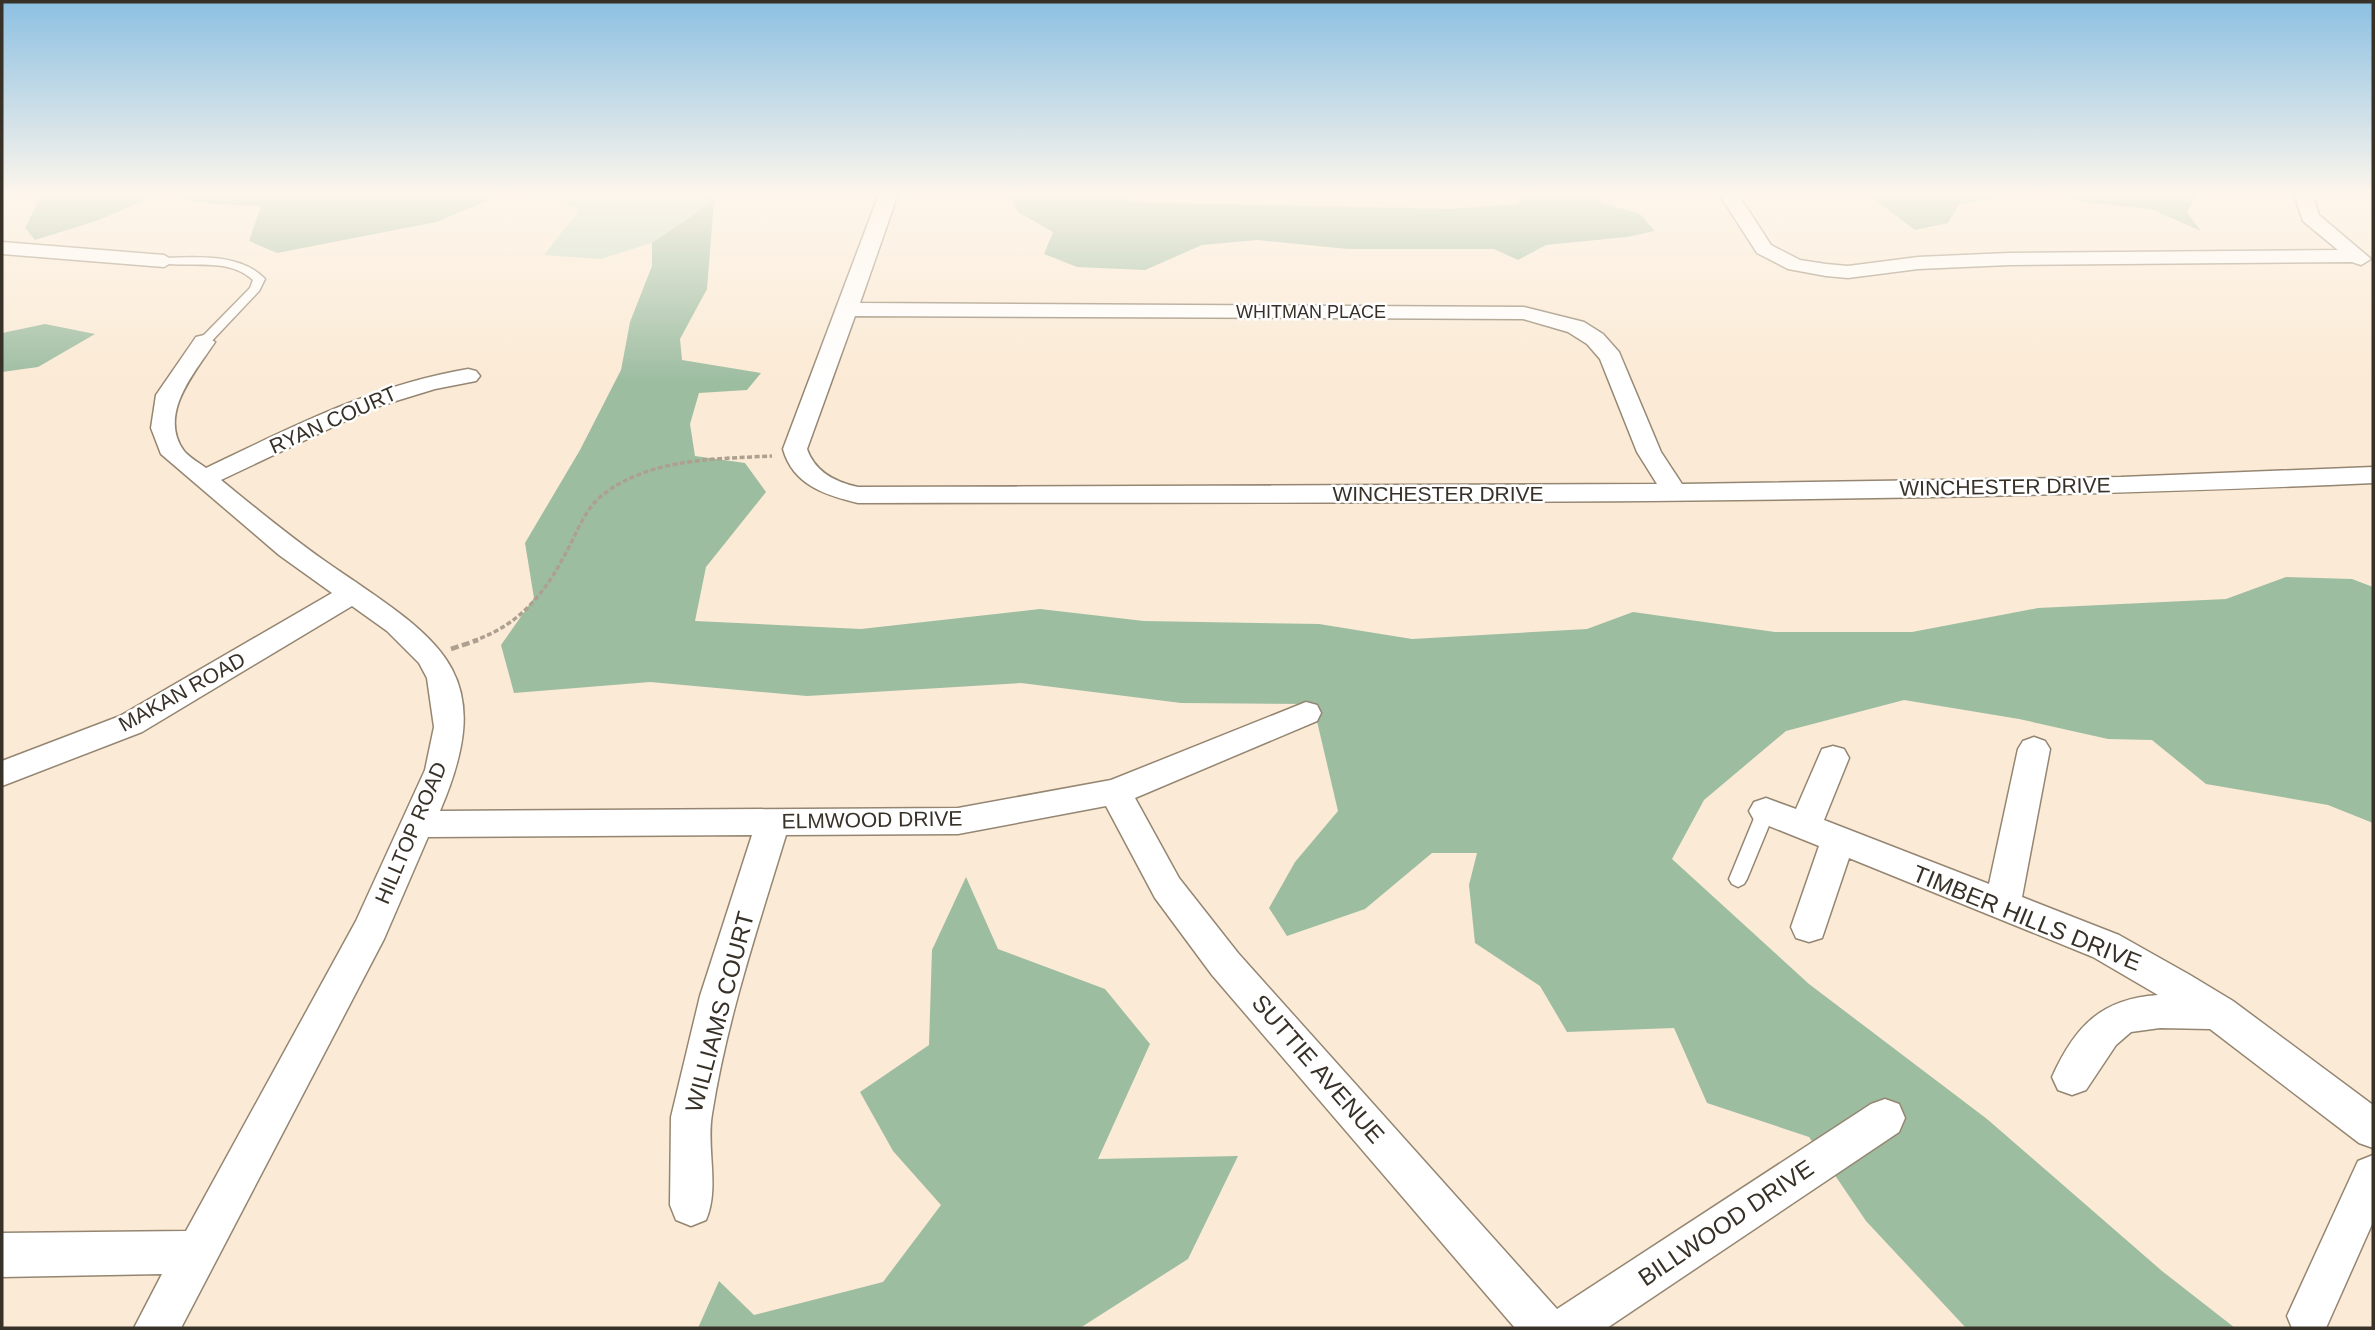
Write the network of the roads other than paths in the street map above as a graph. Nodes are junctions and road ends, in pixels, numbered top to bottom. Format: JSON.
{"nodes":[{"id":1,"x":103,"y":256,"type":"edge"},
{"id":2,"x":866,"y":256,"type":"edge"},
{"id":3,"x":1778,"y":256,"type":"edge"},
{"id":4,"x":164,"y":261,"type":"joint"},
{"id":5,"x":2365,"y":262,"type":"edge"},
{"id":6,"x":847,"y":309,"type":"junction"},
{"id":7,"x":204,"y":342,"type":"joint"},
{"id":8,"x":468,"y":376,"type":"dead end"},
{"id":9,"x":2373,"y":475,"type":"edge"},
{"id":10,"x":203,"y":479,"type":"junction"},
{"id":11,"x":1675,"y":492,"type":"junction"},
{"id":12,"x":353,"y":593,"type":"junction"},
{"id":13,"x":1306,"y":713,"type":"dead end"},
{"id":14,"x":2034,"y":749,"type":"dead end"},
{"id":15,"x":1833,"y":758,"type":"dead end"},
{"id":16,"x":2,"y":774,"type":"edge"},
{"id":17,"x":1115,"y":792,"type":"junction"},
{"id":18,"x":1766,"y":811,"type":"joint"},
{"id":19,"x":773,"y":822,"type":"junction"},
{"id":20,"x":419,"y":824,"type":"junction"},
{"id":21,"x":1804,"y":826,"type":"junction"},
{"id":22,"x":1838,"y":840,"type":"junction"},
{"id":23,"x":1738,"y":879,"type":"dead end"},
{"id":24,"x":2002,"y":907,"type":"junction"},
{"id":25,"x":1809,"y":927,"type":"dead end"},
{"id":26,"x":2220,"y":1013,"type":"junction"},
{"id":27,"x":2072,"y":1077,"type":"dead end"},
{"id":28,"x":1885,"y":1118,"type":"dead end"},
{"id":29,"x":2373,"y":1129,"type":"edge"},
{"id":30,"x":2373,"y":1175,"type":"edge"},
{"id":31,"x":691,"y":1205,"type":"dead end"},
{"id":32,"x":198,"y":1252,"type":"junction"},
{"id":33,"x":2,"y":1255,"type":"edge"},
{"id":34,"x":2309,"y":1315,"type":"dead end"},
{"id":35,"x":157,"y":1328,"type":"edge"},
{"id":36,"x":1544,"y":1328,"type":"edge"},
{"id":37,"x":1568,"y":1328,"type":"edge"}],
"edges":[{"from":1,"to":4,"type":"street"},
{"from":2,"to":6,"type":"street"},
{"from":3,"to":5,"type":"street"},
{"from":4,"to":7,"type":"lane"},
{"from":6,"to":11,"type":"street","name":"WHITMAN PLACE"},
{"from":6,"to":11,"type":"street","name":"WINCHESTER DRIVE"},
{"from":7,"to":10,"type":"street","name":"HILLTOP ROAD"},
{"from":8,"to":10,"type":"street","name":"RYAN COURT"},
{"from":9,"to":11,"type":"street","name":"WINCHESTER DRIVE"},
{"from":10,"to":12,"type":"street","name":"HILLTOP ROAD"},
{"from":12,"to":16,"type":"street","name":"MAKAN ROAD"},
{"from":12,"to":20,"type":"street","name":"HILLTOP ROAD"},
{"from":13,"to":17,"type":"street","name":"ELMWOOD DRIVE"},
{"from":14,"to":24,"type":"street"},
{"from":15,"to":21,"type":"street"},
{"from":17,"to":19,"type":"street","name":"ELMWOOD DRIVE"},
{"from":17,"to":36,"type":"street","name":"SUTTIE AVENUE"},
{"from":18,"to":21,"type":"street","name":"TIMBER HILLS DRIVE"},
{"from":18,"to":23,"type":"lane"},
{"from":19,"to":20,"type":"street","name":"ELMWOOD DRIVE"},
{"from":19,"to":31,"type":"street","name":"WILLIAMS COURT"},
{"from":20,"to":32,"type":"street","name":"HILLTOP ROAD"},
{"from":21,"to":22,"type":"street","name":"TIMBER HILLS DRIVE"},
{"from":22,"to":24,"type":"street","name":"TIMBER HILLS DRIVE"},
{"from":22,"to":25,"type":"street"},
{"from":24,"to":26,"type":"street","name":"TIMBER HILLS DRIVE"},
{"from":26,"to":27,"type":"street"},
{"from":26,"to":29,"type":"street","name":"TIMBER HILLS DRIVE"},
{"from":28,"to":37,"type":"street","name":"BILLWOOD DRIVE"},
{"from":30,"to":34,"type":"street"},
{"from":32,"to":33,"type":"street"},
{"from":32,"to":35,"type":"street","name":"HILLTOP ROAD"}]}
